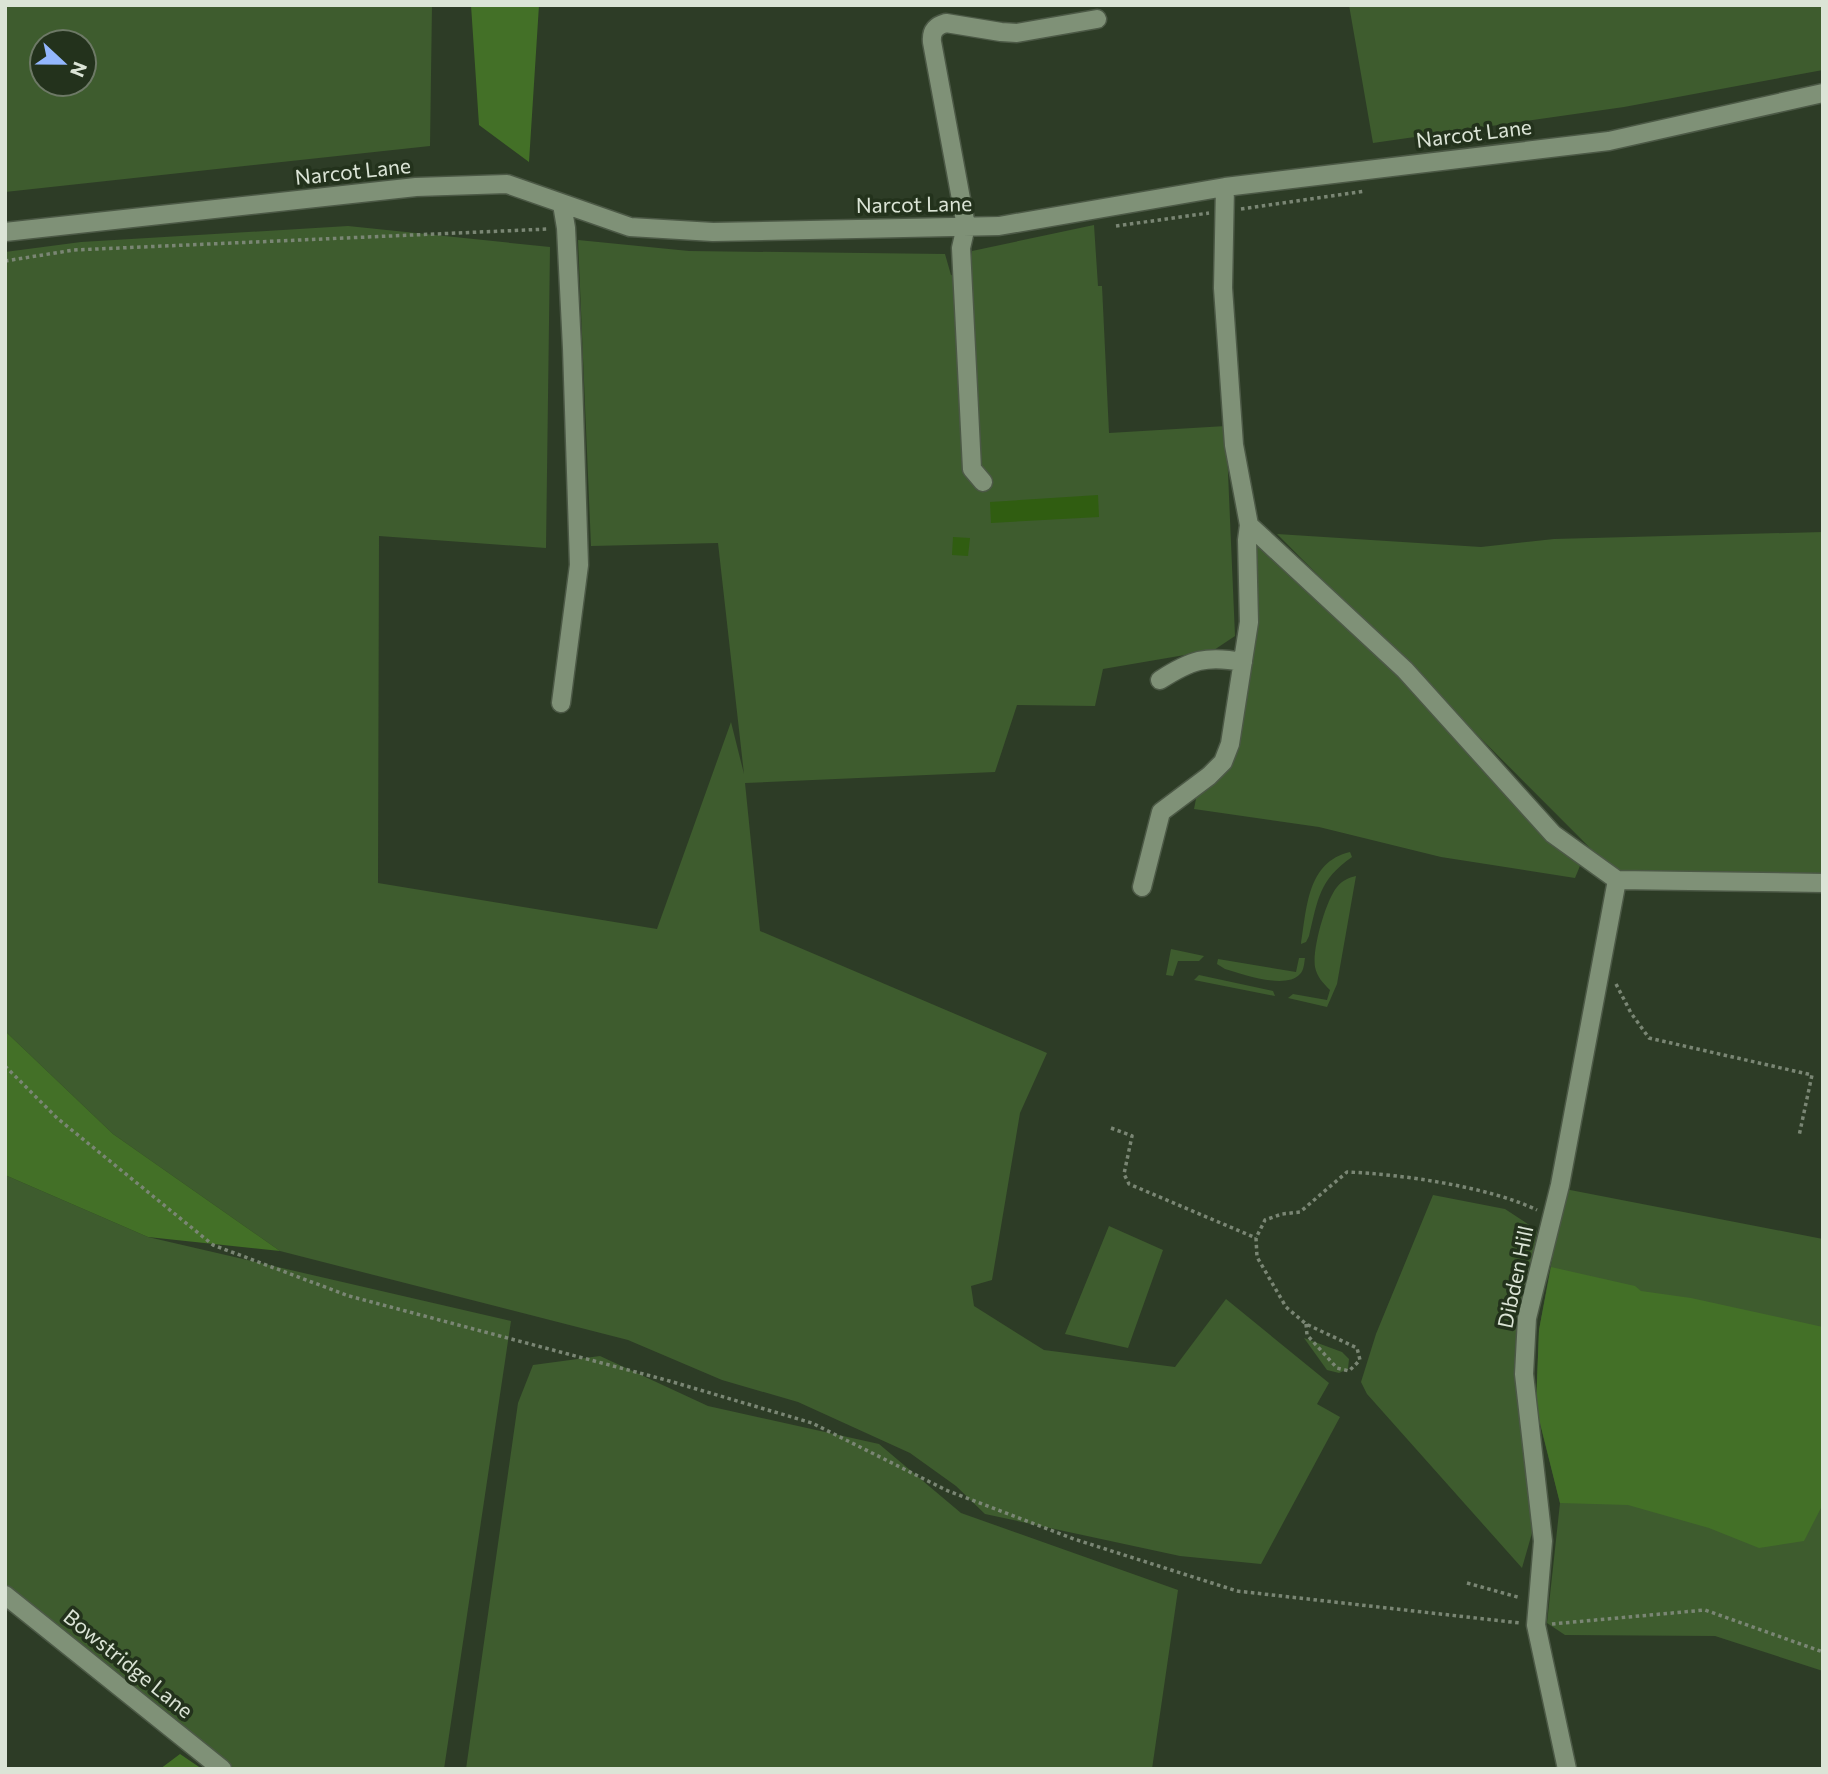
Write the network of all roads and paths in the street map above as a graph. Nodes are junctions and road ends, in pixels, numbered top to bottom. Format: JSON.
{"nodes":[{"id":1,"x":1097,"y":19,"type":"dead end"},
{"id":2,"x":1823,"y":93,"type":"edge"},
{"id":3,"x":1225,"y":187,"type":"junction"},
{"id":4,"x":562,"y":204,"type":"junction"},
{"id":5,"x":966,"y":226,"type":"junction"},
{"id":6,"x":5,"y":232,"type":"edge"},
{"id":7,"x":983,"y":482,"type":"dead end"},
{"id":8,"x":1249,"y":525,"type":"junction"},
{"id":9,"x":1243,"y":662,"type":"junction"},
{"id":10,"x":1160,"y":680,"type":"dead end"},
{"id":11,"x":561,"y":703,"type":"dead end"},
{"id":12,"x":1617,"y":880,"type":"junction"},
{"id":13,"x":1823,"y":883,"type":"edge"},
{"id":14,"x":1142,"y":887,"type":"dead end"},
{"id":15,"x":1603,"y":957,"type":"junction"},
{"id":16,"x":5,"y":1066,"type":"edge"},
{"id":17,"x":1111,"y":1128,"type":"dead end"},
{"id":18,"x":1799,"y":1136,"type":"dead end"},
{"id":19,"x":1552,"y":1217,"type":"junction"},
{"id":20,"x":1256,"y":1238,"type":"junction"},
{"id":21,"x":1306,"y":1324,"type":"junction"},
{"id":22,"x":1467,"y":1583,"type":"dead end"},
{"id":23,"x":5,"y":1595,"type":"edge"},
{"id":24,"x":1536,"y":1603,"type":"junction"},
{"id":25,"x":1536,"y":1625,"type":"junction"},
{"id":26,"x":1823,"y":1652,"type":"edge"},
{"id":27,"x":222,"y":1769,"type":"edge"},
{"id":28,"x":1567,"y":1769,"type":"edge"}],
"edges":[{"from":1,"to":5,"type":"street"},
{"from":2,"to":3,"type":"street","name":"Narcot Lane"},
{"from":3,"to":5,"type":"street","name":"Narcot Lane"},
{"from":3,"to":8,"type":"street"},
{"from":4,"to":5,"type":"street","name":"Narcot Lane"},
{"from":4,"to":6,"type":"street","name":"Narcot Lane"},
{"from":4,"to":11,"type":"street"},
{"from":5,"to":7,"type":"street"},
{"from":8,"to":9,"type":"street"},
{"from":8,"to":12,"type":"street"},
{"from":9,"to":10,"type":"street"},
{"from":9,"to":14,"type":"street"},
{"from":12,"to":13,"type":"street"},
{"from":12,"to":15,"type":"street","name":"Dibden Hill"},
{"from":15,"to":18,"type":"path"},
{"from":15,"to":19,"type":"street","name":"Dibden Hill"},
{"from":16,"to":25,"type":"path"},
{"from":17,"to":20,"type":"path"},
{"from":19,"to":20,"type":"path"},
{"from":19,"to":24,"type":"street","name":"Dibden Hill"},
{"from":20,"to":21,"type":"path"},
{"from":21,"to":21,"type":"path"},
{"from":22,"to":24,"type":"path"},
{"from":23,"to":27,"type":"street","name":"Bowstridge Lane"},
{"from":24,"to":25,"type":"street","name":"Dibden Hill"},
{"from":25,"to":26,"type":"path"},
{"from":25,"to":28,"type":"street","name":"Dibden Hill"}]}
